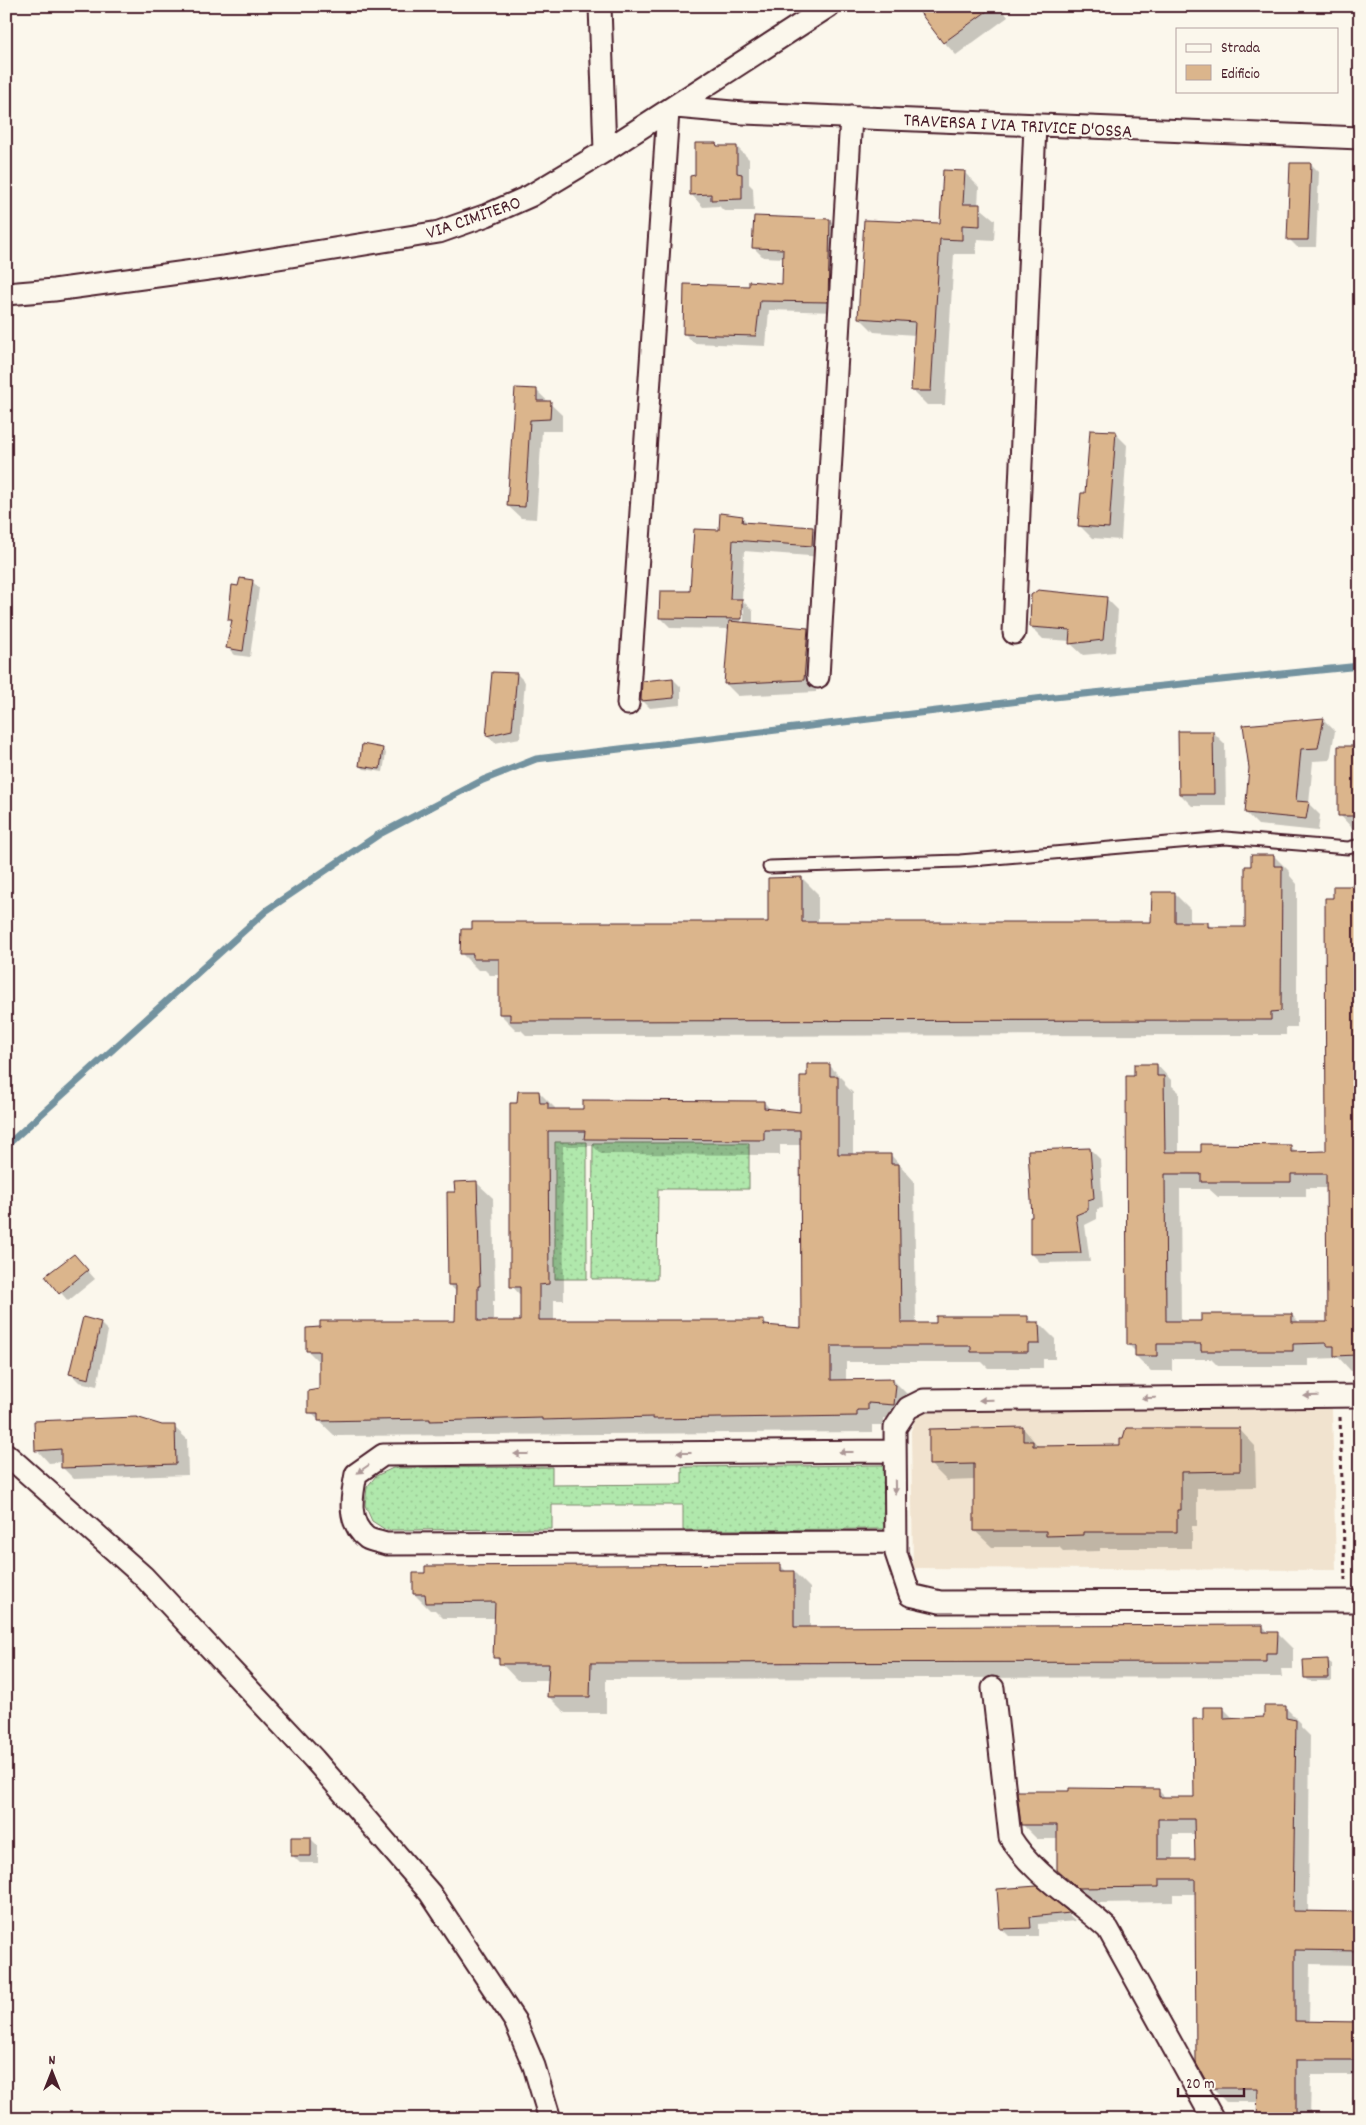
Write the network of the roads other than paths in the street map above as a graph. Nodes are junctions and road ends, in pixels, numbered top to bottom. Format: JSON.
{"nodes":[{"id":1,"x":600,"y":6,"type":"edge"},
{"id":2,"x":829,"y":6,"type":"edge"},
{"id":3,"x":672,"y":109,"type":"junction"},
{"id":4,"x":851,"y":116,"type":"junction"},
{"id":5,"x":1035,"y":125,"type":"junction"},
{"id":6,"x":1360,"y":138,"type":"edge"},
{"id":7,"x":605,"y":151,"type":"junction"},
{"id":8,"x":6,"y":294,"type":"edge"},
{"id":9,"x":1014,"y":633,"type":"dead end"},
{"id":10,"x":818,"y":677,"type":"dead end"},
{"id":11,"x":628,"y":704,"type":"dead end"},
{"id":12,"x":1360,"y":845,"type":"edge"},
{"id":13,"x":770,"y":867,"type":"dead end"},
{"id":14,"x":1350,"y":1396,"type":"edge"},
{"id":15,"x":895,"y":1451,"type":"junction"},
{"id":16,"x":6,"y":1454,"type":"edge"},
{"id":17,"x":896,"y":1542,"type":"junction"},
{"id":18,"x":1353,"y":1601,"type":"edge"},
{"id":19,"x":993,"y":1688,"type":"dead end"},
{"id":20,"x":550,"y":2119,"type":"edge"},
{"id":21,"x":1213,"y":2119,"type":"edge"}],
"edges":[{"from":1,"to":7,"type":"street"},
{"from":2,"to":3,"type":"street","name":"VIA CIMITERO"},
{"from":3,"to":4,"type":"street","name":"TRAVERSA I VIA TRIVICE D'OSSA"},
{"from":3,"to":7,"type":"street","name":"VIA CIMITERO"},
{"from":3,"to":11,"type":"street"},
{"from":4,"to":5,"type":"street","name":"TRAVERSA I VIA TRIVICE D'OSSA"},
{"from":4,"to":10,"type":"street"},
{"from":5,"to":6,"type":"street","name":"TRAVERSA I VIA TRIVICE D'OSSA"},
{"from":5,"to":9,"type":"street"},
{"from":7,"to":8,"type":"street","name":"VIA CIMITERO"},
{"from":12,"to":13,"type":"lane"},
{"from":14,"to":15,"type":"street","one_way":true},
{"from":15,"to":17,"type":"street","one_way":true},
{"from":15,"to":17,"type":"street","one_way":true},
{"from":16,"to":20,"type":"street"},
{"from":17,"to":18,"type":"street"},
{"from":19,"to":21,"type":"street"}]}
